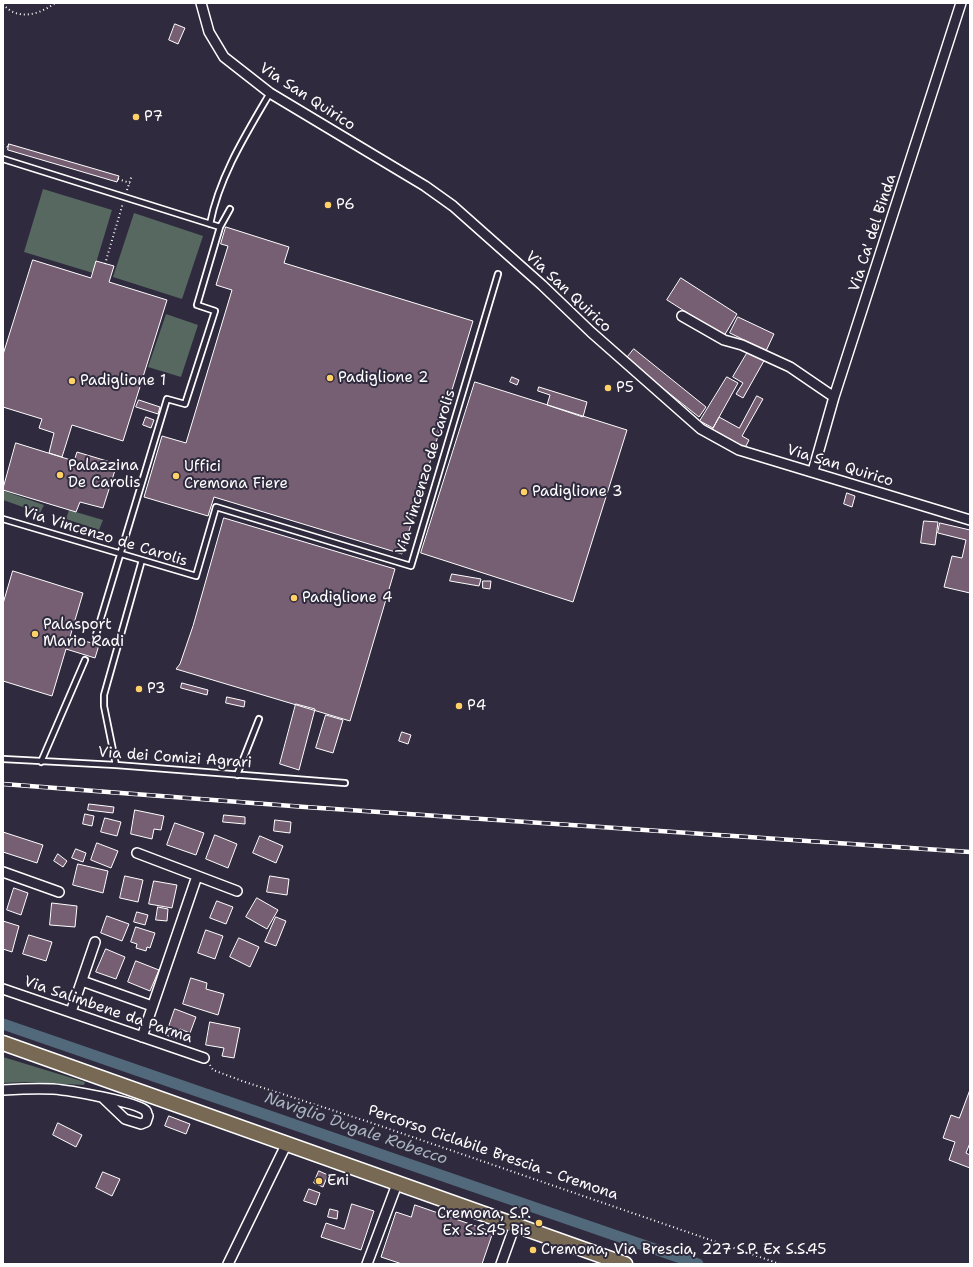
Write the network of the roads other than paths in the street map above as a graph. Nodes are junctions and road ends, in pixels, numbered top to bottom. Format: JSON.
{"nodes":[{"id":1,"x":201,"y":3,"type":"edge"},
{"id":2,"x":961,"y":3,"type":"edge"},
{"id":3,"x":270,"y":94,"type":"junction"},
{"id":4,"x":3,"y":159,"type":"edge"},
{"id":5,"x":230,"y":209,"type":"dead end"},
{"id":6,"x":210,"y":224,"type":"junction"},
{"id":7,"x":220,"y":227,"type":"junction"},
{"id":8,"x":498,"y":274,"type":"dead end"},
{"id":9,"x":682,"y":316,"type":"dead end"},
{"id":10,"x":834,"y":397,"type":"junction"},
{"id":11,"x":813,"y":471,"type":"junction"},
{"id":12,"x":3,"y":519,"type":"edge"},
{"id":13,"x":970,"y":520,"type":"edge"},
{"id":14,"x":119,"y":554,"type":"junction"},
{"id":15,"x":142,"y":560,"type":"junction"},
{"id":16,"x":94,"y":638,"type":"dead end"},
{"id":17,"x":85,"y":660,"type":"dead end"},
{"id":18,"x":259,"y":719,"type":"dead end"},
{"id":19,"x":3,"y":759,"type":"edge"},
{"id":20,"x":41,"y":762,"type":"junction"},
{"id":21,"x":116,"y":765,"type":"junction"},
{"id":22,"x":237,"y":775,"type":"junction"},
{"id":23,"x":344,"y":783,"type":"dead end"},
{"id":24,"x":137,"y":854,"type":"dead end"},
{"id":25,"x":3,"y":872,"type":"edge"},
{"id":26,"x":197,"y":876,"type":"junction"},
{"id":27,"x":237,"y":891,"type":"dead end"},
{"id":28,"x":60,"y":892,"type":"dead end"},
{"id":29,"x":95,"y":942,"type":"dead end"},
{"id":30,"x":82,"y":981,"type":"junction"},
{"id":31,"x":3,"y":989,"type":"edge"},
{"id":32,"x":152,"y":1006,"type":"junction"},
{"id":33,"x":71,"y":1012,"type":"junction"},
{"id":34,"x":142,"y":1037,"type":"junction"},
{"id":35,"x":3,"y":1043,"type":"edge"},
{"id":36,"x":204,"y":1058,"type":"road end"},
{"id":37,"x":3,"y":1090,"type":"edge"},
{"id":38,"x":103,"y":1098,"type":"dead end"},
{"id":39,"x":286,"y":1145,"type":"junction"},
{"id":40,"x":397,"y":1184,"type":"junction"},
{"id":41,"x":515,"y":1225,"type":"junction"},
{"id":42,"x":228,"y":1264,"type":"edge"},
{"id":43,"x":367,"y":1264,"type":"edge"},
{"id":44,"x":501,"y":1264,"type":"edge"},
{"id":45,"x":625,"y":1264,"type":"edge"}],
"edges":[{"from":1,"to":3,"type":"street","name":"Via San Quirico"},
{"from":2,"to":10,"type":"street","name":"Via Ca' del Binda"},
{"from":3,"to":6,"type":"lane"},
{"from":3,"to":11,"type":"street","name":"Via San Quirico"},
{"from":4,"to":6,"type":"lane"},
{"from":5,"to":7,"type":"lane"},
{"from":6,"to":7,"type":"lane"},
{"from":7,"to":14,"type":"lane"},
{"from":8,"to":15,"type":"lane","name":"Via Vincenzo de Carolis"},
{"from":9,"to":10,"type":"street"},
{"from":10,"to":11,"type":"street","name":"Via Ca' del Binda"},
{"from":11,"to":13,"type":"street","name":"Via San Quirico"},
{"from":12,"to":14,"type":"lane","name":"Via Vincenzo de Carolis"},
{"from":14,"to":15,"type":"lane","name":"Via Vincenzo de Carolis"},
{"from":14,"to":16,"type":"lane"},
{"from":15,"to":21,"type":"lane"},
{"from":17,"to":20,"type":"lane"},
{"from":18,"to":22,"type":"lane"},
{"from":19,"to":20,"type":"lane","name":"Via dei Comizi Agrari"},
{"from":20,"to":21,"type":"lane","name":"Via dei Comizi Agrari"},
{"from":21,"to":22,"type":"lane","name":"Via dei Comizi Agrari"},
{"from":22,"to":23,"type":"lane","name":"Via dei Comizi Agrari"},
{"from":24,"to":26,"type":"street"},
{"from":25,"to":28,"type":"street"},
{"from":26,"to":27,"type":"street"},
{"from":26,"to":32,"type":"street"},
{"from":29,"to":30,"type":"street"},
{"from":30,"to":32,"type":"street"},
{"from":30,"to":33,"type":"street"},
{"from":31,"to":33,"type":"street","name":"Via Salimbene da Parma"},
{"from":32,"to":34,"type":"street"},
{"from":33,"to":34,"type":"street","name":"Via Salimbene da Parma"},
{"from":34,"to":36,"type":"street","name":"Via Salimbene da Parma"},
{"from":35,"to":39,"type":"main road"},
{"from":37,"to":38,"type":"street"},
{"from":39,"to":40,"type":"main road"},
{"from":39,"to":42,"type":"street"},
{"from":40,"to":41,"type":"main road"},
{"from":40,"to":43,"type":"street"},
{"from":41,"to":44,"type":"street"},
{"from":41,"to":45,"type":"main road"}]}
